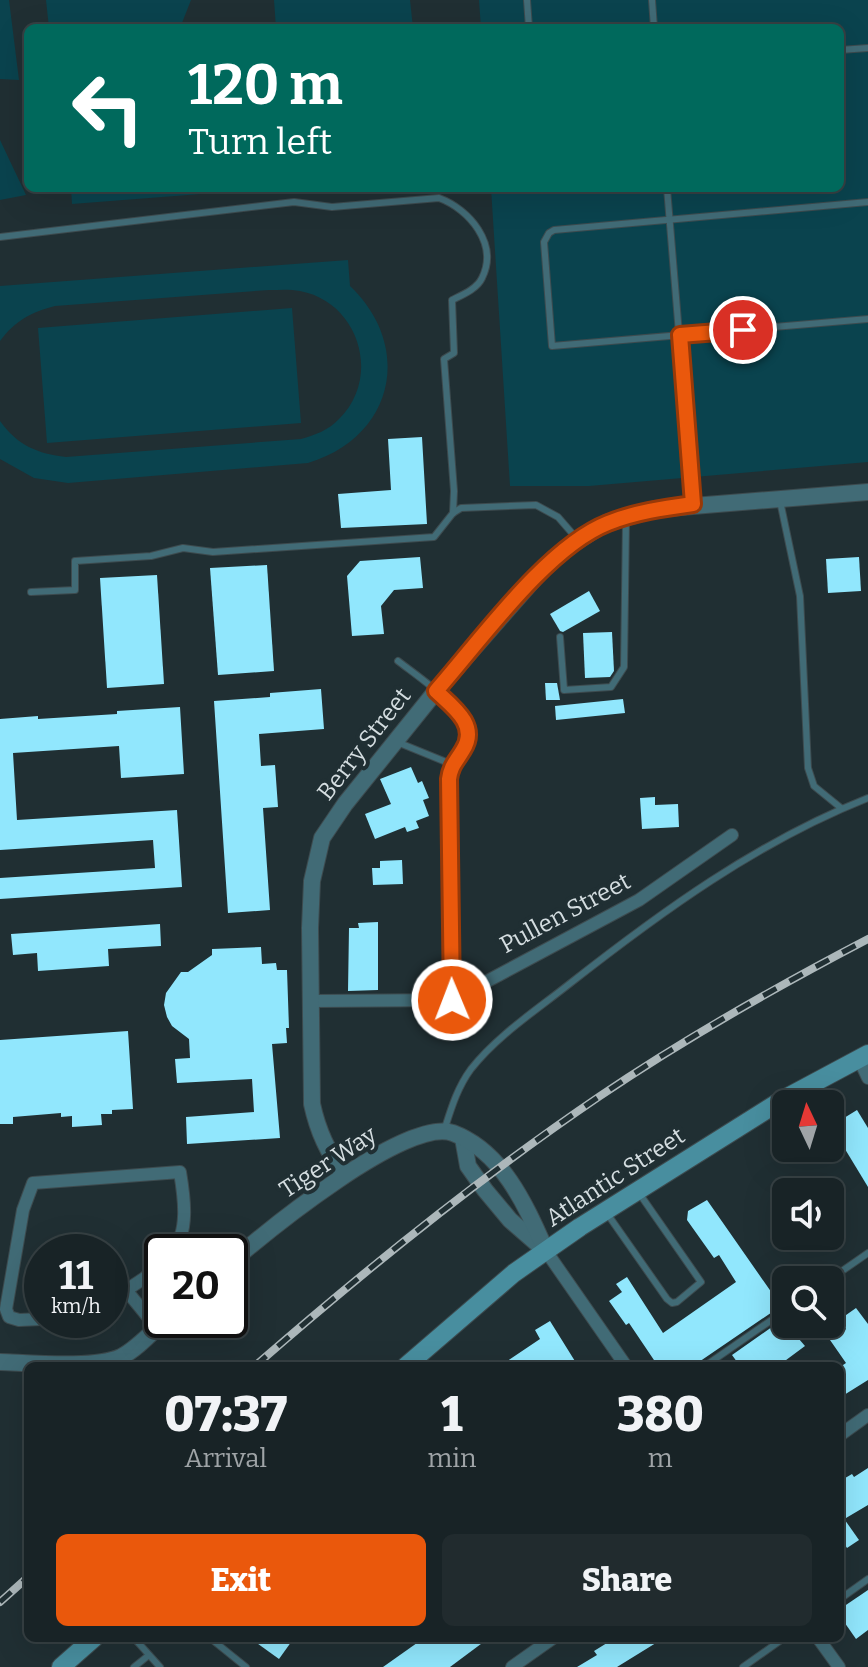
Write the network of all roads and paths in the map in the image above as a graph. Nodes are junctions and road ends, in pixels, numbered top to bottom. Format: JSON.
{"nodes":[{"id":1,"x":527,"y":0,"type":"edge"},
{"id":2,"x":652,"y":0,"type":"edge"},
{"id":3,"x":529,"y":24,"type":"edge"},
{"id":4,"x":654,"y":24,"type":"edge"},
{"id":5,"x":868,"y":48,"type":"edge"},
{"id":6,"x":844,"y":50,"type":"edge"},
{"id":7,"x":667,"y":192,"type":"edge"},
{"id":8,"x":868,"y":202,"type":"edge"},
{"id":9,"x":670,"y":220,"type":"junction"},
{"id":10,"x":0,"y":237,"type":"edge"},
{"id":11,"x":868,"y":319,"type":"edge"},
{"id":12,"x":680,"y":335,"type":"junction"},
{"id":13,"x":868,"y":492,"type":"edge"},
{"id":14,"x":780,"y":498,"type":"junction"},
{"id":15,"x":693,"y":504,"type":"junction"},
{"id":16,"x":453,"y":513,"type":"junction"},
{"id":17,"x":626,"y":517,"type":"junction"},
{"id":18,"x":578,"y":540,"type":"junction"},
{"id":19,"x":31,"y":592,"type":"dead end"},
{"id":20,"x":560,"y":637,"type":"dead end"},
{"id":21,"x":398,"y":661,"type":"dead end"},
{"id":22,"x":436,"y":691,"type":"junction"},
{"id":23,"x":397,"y":742,"type":"junction"},
{"id":24,"x":451,"y":764,"type":"junction"},
{"id":25,"x":868,"y":798,"type":"edge"},
{"id":26,"x":841,"y":808,"type":"junction"},
{"id":27,"x":732,"y":835,"type":"dead end"},
{"id":28,"x":452,"y":1000,"type":"junction"},
{"id":29,"x":312,"y":1001,"type":"junction"},
{"id":30,"x":863,"y":1057,"type":"edge"},
{"id":31,"x":868,"y":1078,"type":"edge"},
{"id":32,"x":444,"y":1131,"type":"junction"},
{"id":33,"x":463,"y":1138,"type":"junction"},
{"id":34,"x":344,"y":1175,"type":"junction"},
{"id":35,"x":637,"y":1190,"type":"junction"},
{"id":36,"x":605,"y":1211,"type":"junction"},
{"id":37,"x":180,"y":1234,"type":"edge"},
{"id":38,"x":248,"y":1247,"type":"edge"},
{"id":39,"x":546,"y":1251,"type":"junction"},
{"id":40,"x":868,"y":1253,"type":"edge"},
{"id":41,"x":844,"y":1270,"type":"edge"},
{"id":42,"x":128,"y":1292,"type":"edge"},
{"id":43,"x":144,"y":1307,"type":"edge"},
{"id":44,"x":24,"y":1320,"type":"edge"},
{"id":45,"x":772,"y":1320,"type":"edge"},
{"id":46,"x":144,"y":1338,"type":"edge"},
{"id":47,"x":0,"y":1362,"type":"edge"},
{"id":48,"x":88,"y":1362,"type":"edge"},
{"id":49,"x":411,"y":1362,"type":"edge"},
{"id":50,"x":623,"y":1362,"type":"edge"},
{"id":51,"x":711,"y":1362,"type":"edge"},
{"id":52,"x":24,"y":1363,"type":"edge"},
{"id":53,"x":868,"y":1415,"type":"edge"},
{"id":54,"x":844,"y":1432,"type":"edge"},
{"id":55,"x":868,"y":1579,"type":"edge"},
{"id":56,"x":844,"y":1596,"type":"edge"},
{"id":57,"x":89,"y":1642,"type":"edge"},
{"id":58,"x":138,"y":1642,"type":"edge"},
{"id":59,"x":215,"y":1642,"type":"edge"},
{"id":60,"x":547,"y":1642,"type":"edge"},
{"id":61,"x":778,"y":1642,"type":"edge"},
{"id":62,"x":821,"y":1642,"type":"edge"},
{"id":63,"x":149,"y":1655,"type":"junction"},
{"id":64,"x":61,"y":1667,"type":"edge"},
{"id":65,"x":134,"y":1667,"type":"edge"},
{"id":66,"x":160,"y":1667,"type":"edge"},
{"id":67,"x":246,"y":1667,"type":"edge"},
{"id":68,"x":512,"y":1667,"type":"edge"},
{"id":69,"x":743,"y":1667,"type":"edge"},
{"id":70,"x":839,"y":1667,"type":"edge"}],
"edges":[{"from":1,"to":3,"type":"lane"},
{"from":2,"to":4,"type":"lane"},
{"from":5,"to":6,"type":"lane"},
{"from":7,"to":9,"type":"lane"},
{"from":8,"to":9,"type":"lane"},
{"from":9,"to":12,"type":"lane"},
{"from":9,"to":12,"type":"lane"},
{"from":10,"to":16,"type":"lane"},
{"from":11,"to":12,"type":"lane"},
{"from":12,"to":15,"type":"lane"},
{"from":13,"to":14,"type":"street","name":"Berry Street"},
{"from":14,"to":15,"type":"street","name":"Berry Street"},
{"from":14,"to":26,"type":"lane"},
{"from":15,"to":17,"type":"street","name":"Berry Street"},
{"from":16,"to":18,"type":"lane"},
{"from":16,"to":19,"type":"lane"},
{"from":17,"to":18,"type":"street","name":"Berry Street"},
{"from":17,"to":20,"type":"lane"},
{"from":18,"to":22,"type":"street","name":"Berry Street"},
{"from":21,"to":22,"type":"lane"},
{"from":22,"to":23,"type":"street","name":"Berry Street"},
{"from":22,"to":24,"type":"lane"},
{"from":23,"to":24,"type":"lane"},
{"from":23,"to":29,"type":"street","name":"Berry Street"},
{"from":24,"to":28,"type":"lane"},
{"from":25,"to":26,"type":"lane"},
{"from":26,"to":32,"type":"lane"},
{"from":27,"to":28,"type":"street","name":"Pullen Street"},
{"from":28,"to":29,"type":"street","name":"Pullen Street"},
{"from":29,"to":34,"type":"street","name":"Berry Street"},
{"from":30,"to":31,"type":"street"},
{"from":30,"to":35,"type":"main road","name":"Atlantic Street"},
{"from":32,"to":33,"type":"street"},
{"from":32,"to":34,"type":"street","name":"Tiger Way"},
{"from":33,"to":39,"type":"street"},
{"from":33,"to":39,"type":"street"},
{"from":34,"to":38,"type":"street","name":"Tiger Way"},
{"from":35,"to":36,"type":"main road","name":"Atlantic Street"},
{"from":35,"to":36,"type":"lane"},
{"from":36,"to":39,"type":"main road","name":"Atlantic Street"},
{"from":37,"to":44,"type":"street"},
{"from":39,"to":49,"type":"main road","name":"Atlantic Street"},
{"from":39,"to":50,"type":"street"},
{"from":40,"to":41,"type":"lane"},
{"from":42,"to":43,"type":"street"},
{"from":45,"to":51,"type":"lane"},
{"from":46,"to":48,"type":"street"},
{"from":47,"to":52,"type":"street"},
{"from":53,"to":54,"type":"street"},
{"from":55,"to":56,"type":"lane"},
{"from":57,"to":64,"type":"main road"},
{"from":58,"to":63,"type":"lane"},
{"from":59,"to":67,"type":"lane"},
{"from":60,"to":68,"type":"street"},
{"from":61,"to":69,"type":"lane"},
{"from":62,"to":70,"type":"street"},
{"from":63,"to":65,"type":"lane"},
{"from":63,"to":66,"type":"lane"}]}
